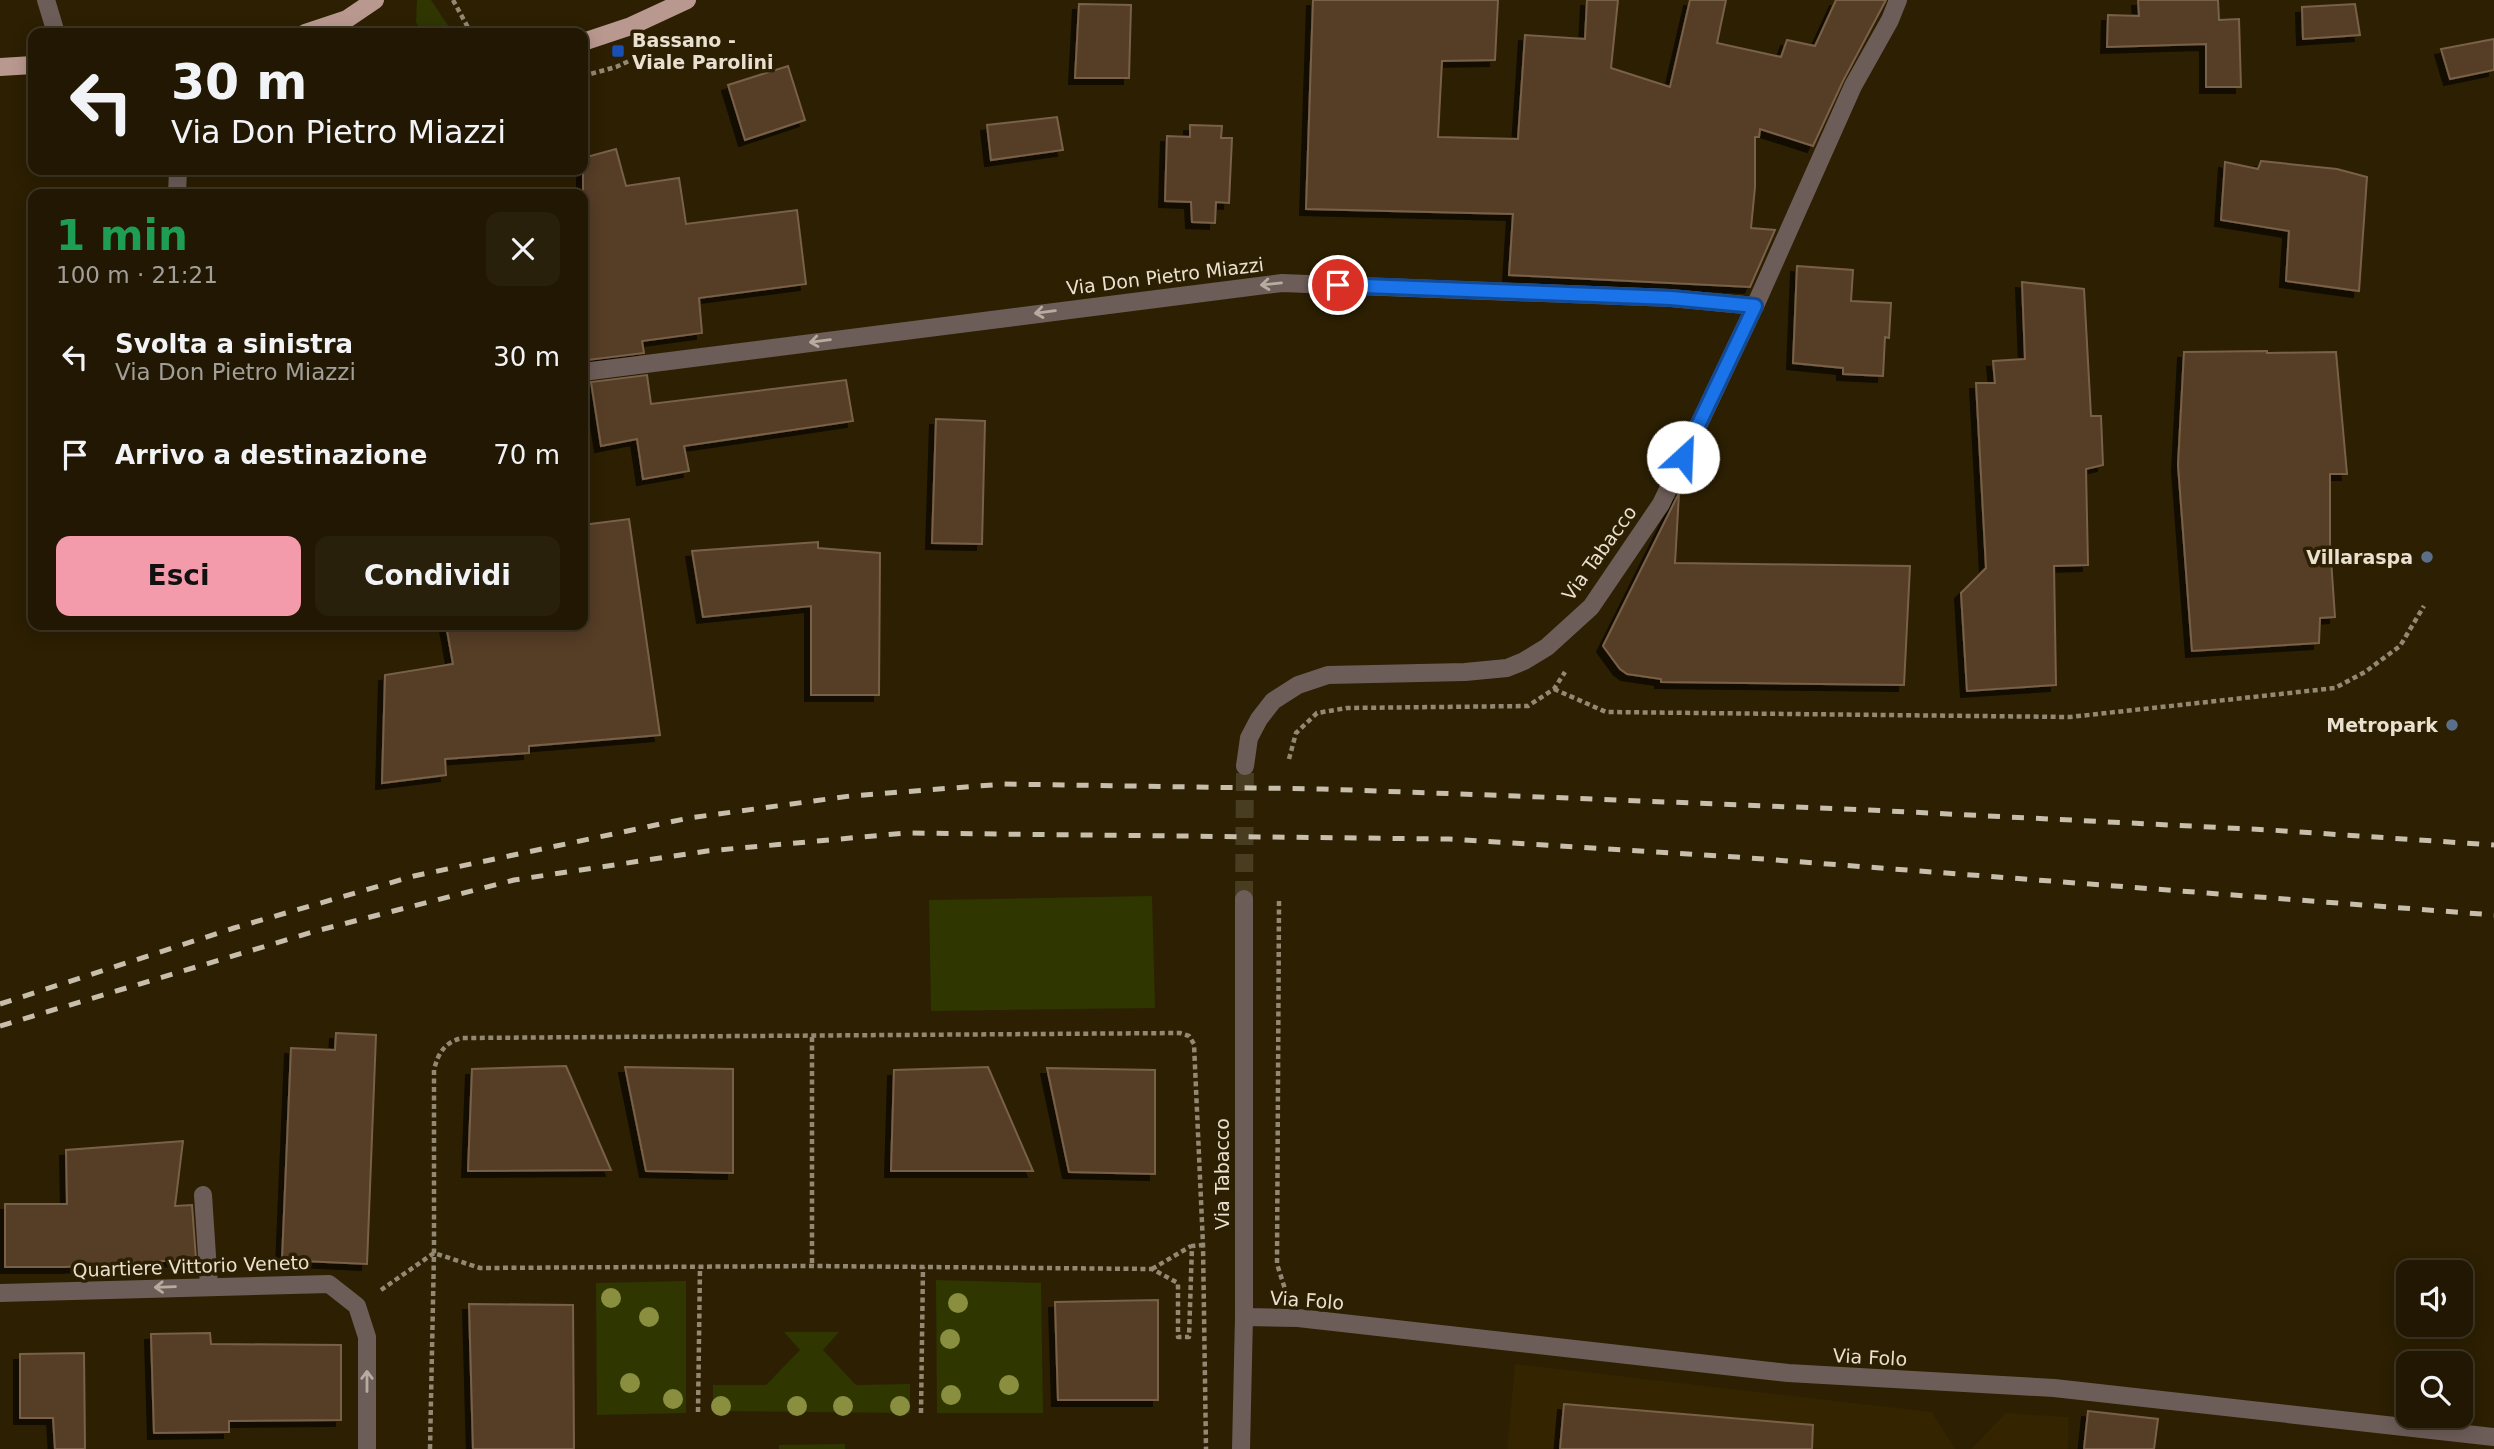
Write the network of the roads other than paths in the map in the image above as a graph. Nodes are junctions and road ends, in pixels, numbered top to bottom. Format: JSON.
{"nodes":[{"id":1,"x":46,"y":0,"type":"edge"},
{"id":2,"x":375,"y":0,"type":"edge"},
{"id":3,"x":687,"y":0,"type":"edge"},
{"id":4,"x":1898,"y":0,"type":"edge"},
{"id":5,"x":54,"y":28,"type":"edge"},
{"id":6,"x":320,"y":28,"type":"edge"},
{"id":7,"x":588,"y":40,"type":"edge"},
{"id":8,"x":28,"y":65,"type":"edge"},
{"id":9,"x":0,"y":66,"type":"edge"},
{"id":10,"x":1755,"y":306,"type":"junction"},
{"id":11,"x":588,"y":371,"type":"edge"},
{"id":12,"x":1245,"y":766,"type":"tunnel mouth"},
{"id":13,"x":1244,"y":899,"type":"tunnel mouth"},
{"id":14,"x":203,"y":1195,"type":"dead end"},
{"id":15,"x":209,"y":1286,"type":"junction"},
{"id":16,"x":0,"y":1293,"type":"edge"},
{"id":17,"x":1244,"y":1317,"type":"junction"},
{"id":18,"x":2494,"y":1437,"type":"edge"},
{"id":19,"x":368,"y":1449,"type":"edge"},
{"id":20,"x":1241,"y":1449,"type":"edge"}],
"edges":[{"from":1,"to":5,"type":"street"},
{"from":2,"to":6,"type":"main road"},
{"from":3,"to":7,"type":"main road"},
{"from":4,"to":10,"type":"street","name":"Via Tabacco"},
{"from":8,"to":9,"type":"main road"},
{"from":10,"to":11,"type":"street","name":"Via Don Pietro Miazzi","one_way":true},
{"from":10,"to":12,"type":"street","name":"Via Tabacco"},
{"from":13,"to":17,"type":"street","name":"Via Tabacco"},
{"from":14,"to":15,"type":"street"},
{"from":15,"to":16,"type":"street","name":"Quartiere Vittorio Veneto","one_way":true},
{"from":19,"to":15,"type":"street","name":"Quartiere Vittorio Veneto","one_way":true},
{"from":17,"to":18,"type":"street","name":"Via Folo"},
{"from":17,"to":20,"type":"street","name":"Via Tabacco"}]}
